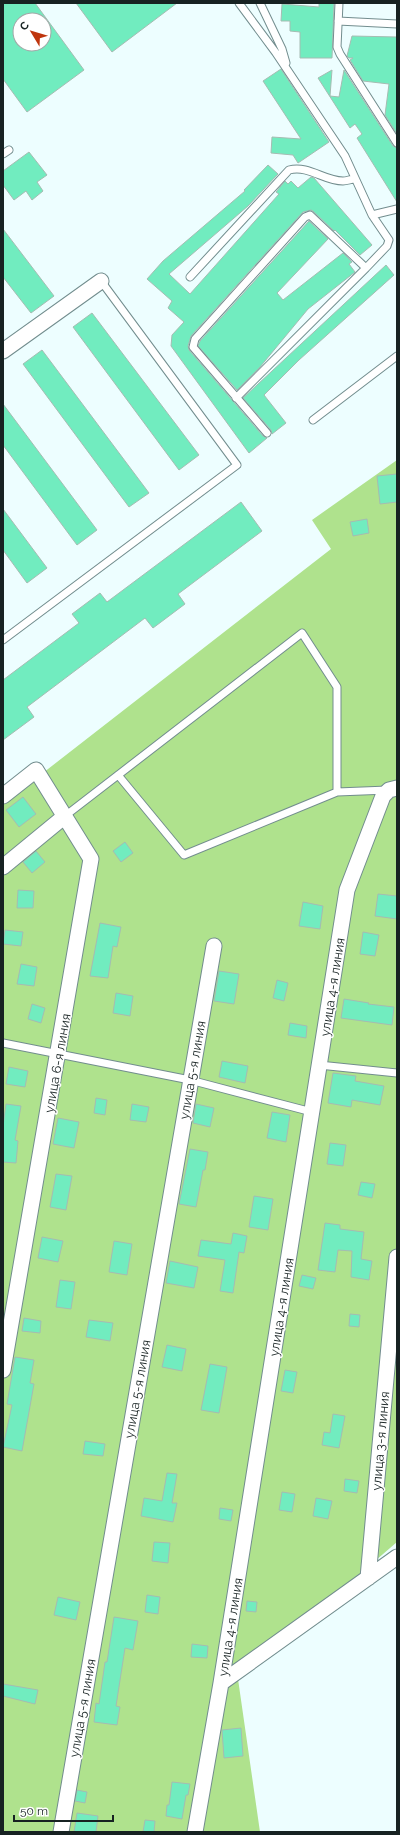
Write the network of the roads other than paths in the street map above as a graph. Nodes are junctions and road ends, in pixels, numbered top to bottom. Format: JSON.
{"nodes":[{"id":1,"x":239,"y":3,"type":"edge"},
{"id":2,"x":260,"y":3,"type":"edge"},
{"id":3,"x":340,"y":3,"type":"edge"},
{"id":4,"x":338,"y":21,"type":"junction"},
{"id":5,"x":397,"y":24,"type":"edge"},
{"id":6,"x":287,"y":69,"type":"junction"},
{"id":7,"x":397,"y":143,"type":"edge"},
{"id":8,"x":356,"y":179,"type":"junction"},
{"id":9,"x":397,"y":209,"type":"edge"},
{"id":10,"x":372,"y":215,"type":"junction"},
{"id":11,"x":397,"y":238,"type":"edge"},
{"id":12,"x":389,"y":240,"type":"junction"},
{"id":13,"x":366,"y":268,"type":"junction"},
{"id":14,"x":190,"y":277,"type":"dead end"},
{"id":15,"x":101,"y":281,"type":"joint"},
{"id":16,"x":3,"y":351,"type":"edge"},
{"id":17,"x":397,"y":356,"type":"edge"},
{"id":18,"x":236,"y":398,"type":"junction"},
{"id":19,"x":313,"y":420,"type":"dead end"},
{"id":20,"x":267,"y":433,"type":"dead end"},
{"id":21,"x":3,"y":640,"type":"edge"},
{"id":22,"x":118,"y":775,"type":"junction"},
{"id":23,"x":393,"y":789,"type":"edge"},
{"id":24,"x":337,"y":792,"type":"junction"},
{"id":25,"x":3,"y":796,"type":"edge"},
{"id":26,"x":64,"y":816,"type":"junction"},
{"id":27,"x":3,"y":867,"type":"edge"},
{"id":28,"x":214,"y":946,"type":"dead end"},
{"id":29,"x":3,"y":1043,"type":"edge"},
{"id":30,"x":59,"y":1054,"type":"junction"},
{"id":31,"x":319,"y":1065,"type":"junction"},
{"id":32,"x":397,"y":1073,"type":"edge"},
{"id":33,"x":190,"y":1080,"type":"junction"},
{"id":34,"x":312,"y":1112,"type":"junction"},
{"id":35,"x":397,"y":1257,"type":"edge"},
{"id":36,"x":3,"y":1370,"type":"edge"},
{"id":37,"x":397,"y":1557,"type":"edge"},
{"id":38,"x":368,"y":1578,"type":"junction"},
{"id":39,"x":221,"y":1683,"type":"junction"},
{"id":40,"x":61,"y":1832,"type":"edge"},
{"id":41,"x":195,"y":1832,"type":"edge"}],
"edges":[{"from":1,"to":6,"type":"lane"},
{"from":2,"to":6,"type":"lane"},
{"from":3,"to":4,"type":"lane"},
{"from":4,"to":5,"type":"lane"},
{"from":4,"to":7,"type":"lane"},
{"from":6,"to":8,"type":"lane"},
{"from":8,"to":10,"type":"lane"},
{"from":8,"to":14,"type":"lane"},
{"from":9,"to":10,"type":"lane"},
{"from":10,"to":12,"type":"lane"},
{"from":11,"to":12,"type":"lane"},
{"from":12,"to":13,"type":"lane"},
{"from":13,"to":18,"type":"lane"},
{"from":13,"to":18,"type":"lane"},
{"from":15,"to":16,"type":"street"},
{"from":15,"to":21,"type":"lane"},
{"from":17,"to":19,"type":"lane"},
{"from":18,"to":20,"type":"lane"},
{"from":22,"to":24,"type":"lane"},
{"from":22,"to":24,"type":"lane"},
{"from":22,"to":26,"type":"lane"},
{"from":23,"to":24,"type":"lane"},
{"from":23,"to":31,"type":"street","name":"улица 4-я линия"},
{"from":25,"to":26,"type":"street","name":"улица 6-я линия"},
{"from":26,"to":27,"type":"street"},
{"from":26,"to":30,"type":"street","name":"улица 6-я линия"},
{"from":28,"to":33,"type":"street","name":"улица 5-я линия"},
{"from":29,"to":30,"type":"lane"},
{"from":30,"to":33,"type":"lane"},
{"from":30,"to":36,"type":"street","name":"улица 6-я линия"},
{"from":31,"to":32,"type":"lane"},
{"from":31,"to":34,"type":"street","name":"улица 4-я линия"},
{"from":33,"to":34,"type":"lane"},
{"from":33,"to":40,"type":"street","name":"улица 5-я линия"},
{"from":34,"to":39,"type":"street","name":"улица 4-я линия"},
{"from":35,"to":38,"type":"street","name":"улица 3-я линия"},
{"from":37,"to":38,"type":"street"},
{"from":38,"to":39,"type":"street"},
{"from":39,"to":41,"type":"street","name":"улица 4-я линия"}]}
